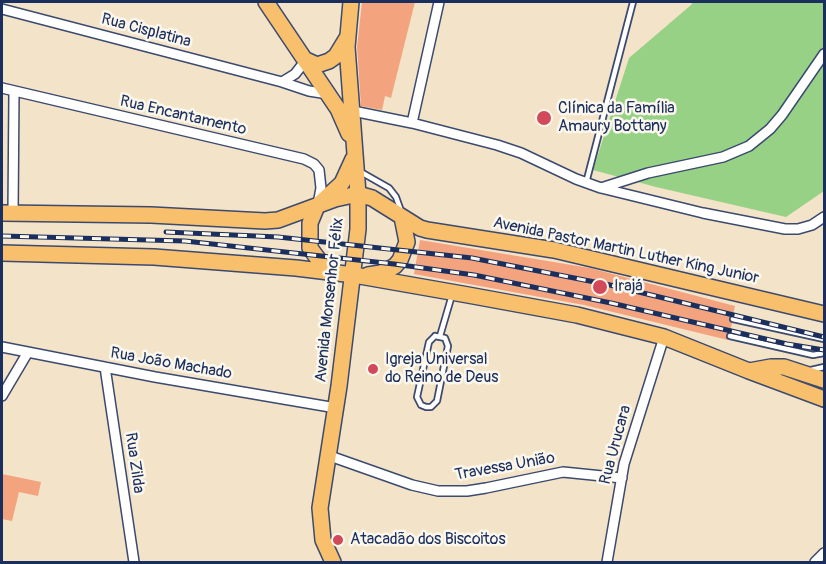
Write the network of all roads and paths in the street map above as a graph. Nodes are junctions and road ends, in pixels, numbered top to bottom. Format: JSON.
{"nodes":[{"id":1,"x":266,"y":2,"type":"edge"},
{"id":2,"x":351,"y":2,"type":"edge"},
{"id":3,"x":439,"y":2,"type":"edge"},
{"id":4,"x":633,"y":2,"type":"edge"},
{"id":5,"x":2,"y":9,"type":"edge"},
{"id":6,"x":347,"y":38,"type":"junction"},
{"id":7,"x":825,"y":54,"type":"edge"},
{"id":8,"x":311,"y":63,"type":"junction"},
{"id":9,"x":282,"y":82,"type":"junction"},
{"id":10,"x":2,"y":88,"type":"edge"},
{"id":11,"x":14,"y":92,"type":"junction"},
{"id":12,"x":328,"y":94,"type":"junction"},
{"id":13,"x":352,"y":111,"type":"junction"},
{"id":14,"x":412,"y":123,"type":"junction"},
{"id":15,"x":354,"y":157,"type":"junction"},
{"id":16,"x":586,"y":183,"type":"junction"},
{"id":17,"x":601,"y":188,"type":"junction"},
{"id":18,"x":358,"y":194,"type":"junction"},
{"id":19,"x":317,"y":206,"type":"junction"},
{"id":20,"x":7,"y":213,"type":"edge"},
{"id":21,"x":402,"y":217,"type":"junction"},
{"id":22,"x":825,"y":217,"type":"edge"},
{"id":23,"x":2,"y":253,"type":"edge"},
{"id":24,"x":327,"y":271,"type":"junction"},
{"id":25,"x":358,"y":276,"type":"junction"},
{"id":26,"x":452,"y":292,"type":"junction"},
{"id":27,"x":825,"y":314,"type":"edge"},
{"id":28,"x":733,"y":319,"type":"dead end"},
{"id":29,"x":440,"y":336,"type":"junction"},
{"id":30,"x":730,"y":336,"type":"dead end"},
{"id":31,"x":664,"y":337,"type":"junction"},
{"id":32,"x":825,"y":339,"type":"edge"},
{"id":33,"x":2,"y":347,"type":"edge"},
{"id":34,"x":28,"y":352,"type":"junction"},
{"id":35,"x":825,"y":353,"type":"edge"},
{"id":36,"x":825,"y":367,"type":"edge"},
{"id":37,"x":105,"y":368,"type":"junction"},
{"id":38,"x":749,"y":371,"type":"junction"},
{"id":39,"x":799,"y":372,"type":"junction"},
{"id":40,"x":825,"y":380,"type":"edge"},
{"id":41,"x":2,"y":396,"type":"edge"},
{"id":42,"x":825,"y":399,"type":"edge"},
{"id":43,"x":336,"y":408,"type":"junction"},
{"id":44,"x":327,"y":455,"type":"junction"},
{"id":45,"x":622,"y":478,"type":"junction"},
{"id":46,"x":825,"y":553,"type":"edge"},
{"id":47,"x":134,"y":562,"type":"edge"},
{"id":48,"x":333,"y":562,"type":"edge"},
{"id":49,"x":607,"y":562,"type":"edge"},
{"id":50,"x":815,"y":562,"type":"edge"}],
"edges":[{"from":1,"to":8,"type":"main road"},
{"from":2,"to":6,"type":"main road","name":"Avenida Monsenhor Félix"},
{"from":3,"to":14,"type":"street"},
{"from":4,"to":16,"type":"lane"},
{"from":5,"to":9,"type":"street","name":"Rua Cisplatina"},
{"from":6,"to":8,"type":"main road"},
{"from":6,"to":13,"type":"main road","name":"Avenida Monsenhor Félix"},
{"from":7,"to":17,"type":"street"},
{"from":8,"to":9,"type":"street"},
{"from":8,"to":12,"type":"main road"},
{"from":8,"to":13,"type":"main road"},
{"from":9,"to":12,"type":"street","name":"Rua Cisplatina"},
{"from":10,"to":11,"type":"street","name":"Rua Encantamento"},
{"from":11,"to":19,"type":"street","name":"Rua Encantamento"},
{"from":11,"to":20,"type":"street"},
{"from":12,"to":15,"type":"main road"},
{"from":13,"to":14,"type":"street"},
{"from":13,"to":15,"type":"main road","name":"Avenida Monsenhor Félix"},
{"from":14,"to":16,"type":"street"},
{"from":15,"to":18,"type":"main road","name":"Avenida Monsenhor Félix"},
{"from":15,"to":19,"type":"main road"},
{"from":15,"to":21,"type":"lane"},
{"from":16,"to":17,"type":"street"},
{"from":17,"to":22,"type":"street"},
{"from":18,"to":19,"type":"main road"},
{"from":18,"to":21,"type":"main road","name":"Avenida Pastor Martin Luther King Junior"},
{"from":18,"to":25,"type":"main road","name":"Avenida Monsenhor Félix"},
{"from":19,"to":20,"type":"main road"},
{"from":19,"to":24,"type":"main road"},
{"from":21,"to":25,"type":"main road"},
{"from":21,"to":27,"type":"main road","name":"Avenida Pastor Martin Luther King Junior"},
{"from":23,"to":24,"type":"main road"},
{"from":24,"to":25,"type":"main road"},
{"from":25,"to":26,"type":"main road"},
{"from":25,"to":43,"type":"main road","name":"Avenida Monsenhor Félix"},
{"from":26,"to":29,"type":"lane"},
{"from":26,"to":31,"type":"main road"},
{"from":28,"to":32,"type":"lane"},
{"from":29,"to":29,"type":"lane"},
{"from":30,"to":35,"type":"lane"},
{"from":31,"to":38,"type":"main road"},
{"from":31,"to":45,"type":"street","name":"Rua Urucara"},
{"from":33,"to":34,"type":"street","name":"Rua João Machado"},
{"from":34,"to":37,"type":"street","name":"Rua João Machado"},
{"from":34,"to":41,"type":"street"},
{"from":36,"to":39,"type":"lane"},
{"from":37,"to":43,"type":"street","name":"Rua João Machado"},
{"from":37,"to":47,"type":"street","name":"Rua Zilda"},
{"from":38,"to":39,"type":"main road"},
{"from":38,"to":42,"type":"main road"},
{"from":39,"to":40,"type":"main road"},
{"from":43,"to":44,"type":"main road","name":"Avenida Monsenhor Félix"},
{"from":44,"to":45,"type":"street","name":"Travessa União"},
{"from":44,"to":48,"type":"main road","name":"Avenida Monsenhor Félix"},
{"from":45,"to":49,"type":"street","name":"Rua Urucara"},
{"from":46,"to":50,"type":"street"}]}
